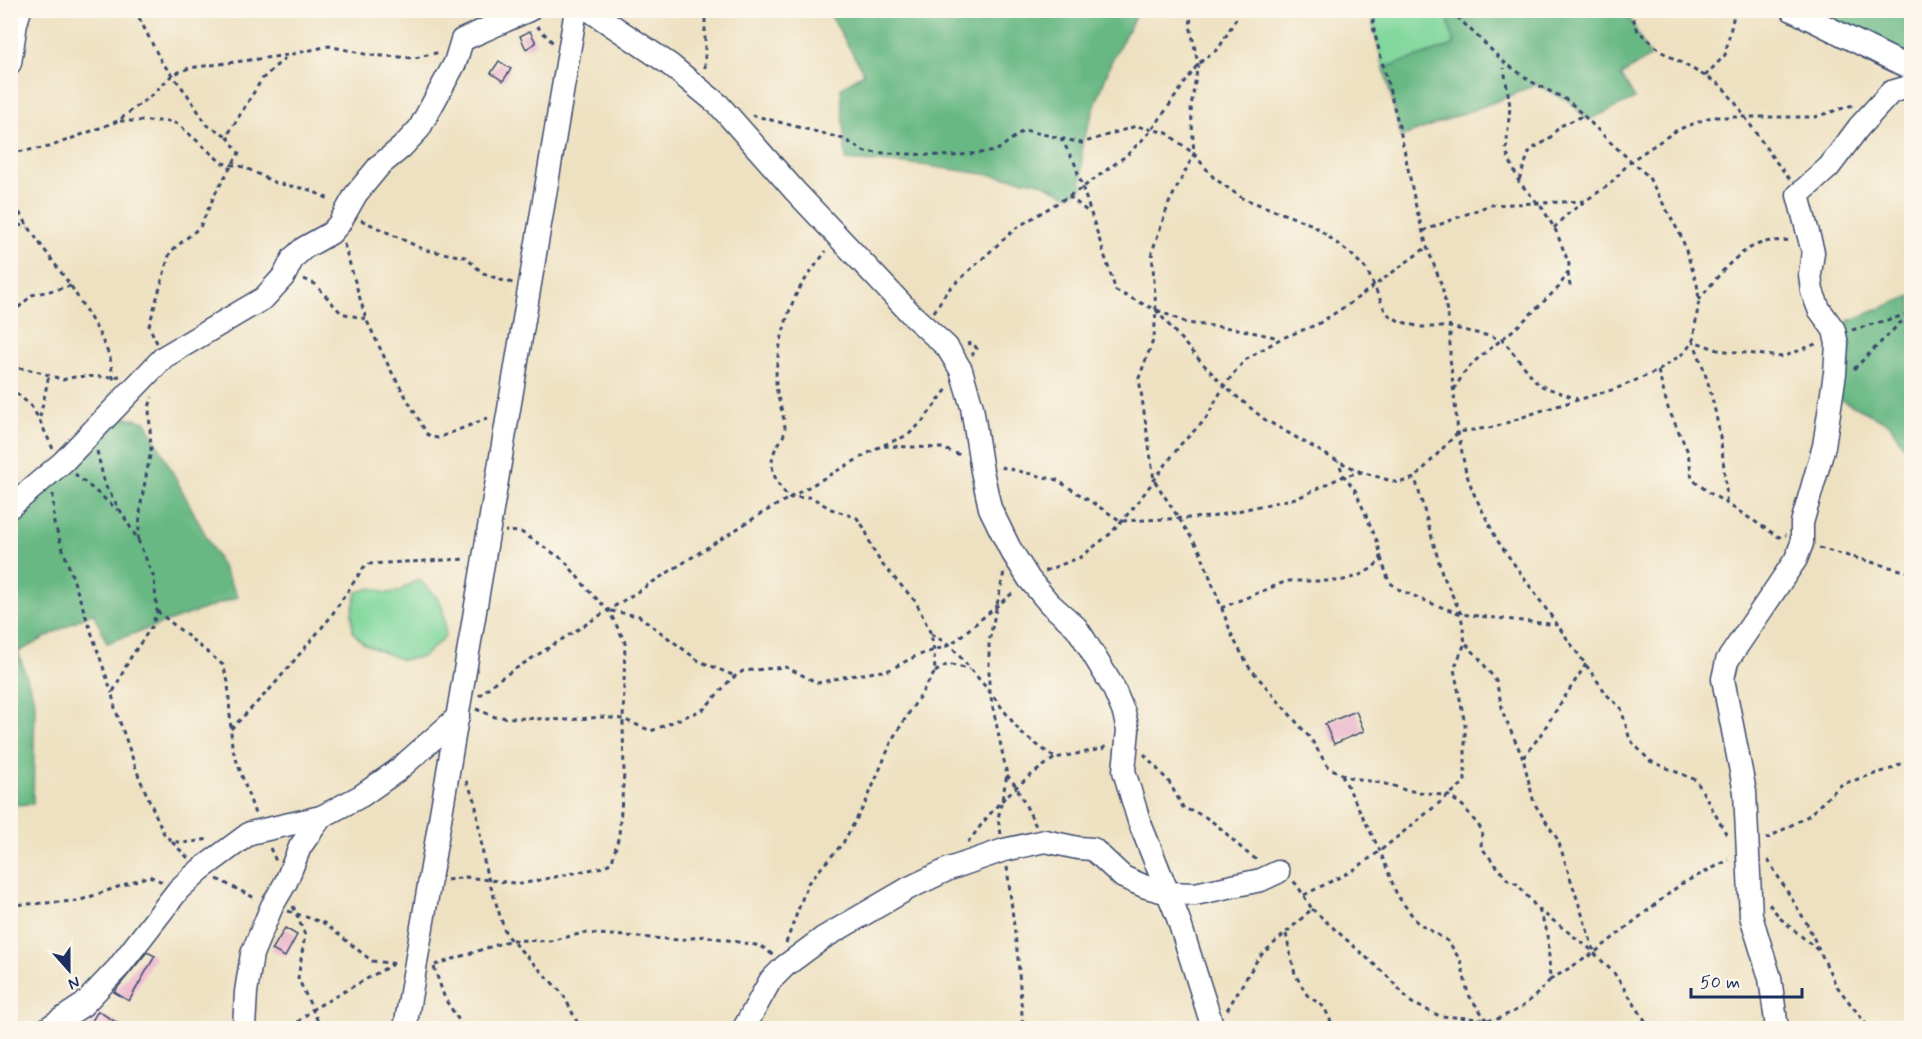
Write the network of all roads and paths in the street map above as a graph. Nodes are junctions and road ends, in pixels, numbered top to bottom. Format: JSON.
{"nodes":[{"id":1,"x":20,"y":10,"type":"edge"},
{"id":2,"x":135,"y":10,"type":"edge"},
{"id":3,"x":576,"y":10,"type":"edge"},
{"id":4,"x":589,"y":10,"type":"edge"},
{"id":5,"x":705,"y":10,"type":"edge"},
{"id":6,"x":1192,"y":10,"type":"edge"},
{"id":7,"x":1241,"y":10,"type":"edge"},
{"id":8,"x":1372,"y":10,"type":"edge"},
{"id":9,"x":1450,"y":10,"type":"edge"},
{"id":10,"x":1630,"y":10,"type":"edge"},
{"id":11,"x":1735,"y":10,"type":"edge"},
{"id":12,"x":1792,"y":10,"type":"edge"},
{"id":13,"x":527,"y":11,"type":"edge"},
{"id":14,"x":462,"y":40,"type":"junction"},
{"id":15,"x":288,"y":55,"type":"junction"},
{"id":16,"x":569,"y":60,"type":"junction"},
{"id":17,"x":10,"y":63,"type":"edge"},
{"id":18,"x":1198,"y":64,"type":"junction"},
{"id":19,"x":1504,"y":68,"type":"dead end"},
{"id":20,"x":1910,"y":72,"type":"edge"},
{"id":21,"x":172,"y":75,"type":"junction"},
{"id":22,"x":1705,"y":76,"type":"junction"},
{"id":23,"x":705,"y":94,"type":"junction"},
{"id":24,"x":1854,"y":105,"type":"dead end"},
{"id":25,"x":751,"y":115,"type":"dead end"},
{"id":26,"x":1583,"y":116,"type":"junction"},
{"id":27,"x":1746,"y":118,"type":"junction"},
{"id":28,"x":118,"y":121,"type":"junction"},
{"id":29,"x":1152,"y":130,"type":"junction"},
{"id":30,"x":227,"y":136,"type":"junction"},
{"id":31,"x":1061,"y":138,"type":"junction"},
{"id":32,"x":10,"y":153,"type":"edge"},
{"id":33,"x":1194,"y":154,"type":"junction"},
{"id":34,"x":1631,"y":161,"type":"junction"},
{"id":35,"x":232,"y":164,"type":"junction"},
{"id":36,"x":10,"y":169,"type":"edge"},
{"id":37,"x":1519,"y":182,"type":"junction"},
{"id":38,"x":1082,"y":188,"type":"junction"},
{"id":39,"x":11,"y":189,"type":"edge"},
{"id":40,"x":1798,"y":195,"type":"junction"},
{"id":41,"x":1069,"y":196,"type":"junction"},
{"id":42,"x":1586,"y":200,"type":"junction"},
{"id":43,"x":1536,"y":202,"type":"junction"},
{"id":44,"x":1090,"y":214,"type":"junction"},
{"id":45,"x":341,"y":219,"type":"junction"},
{"id":46,"x":10,"y":223,"type":"edge"},
{"id":47,"x":28,"y":227,"type":"junction"},
{"id":48,"x":1554,"y":228,"type":"junction"},
{"id":49,"x":1423,"y":231,"type":"junction"},
{"id":50,"x":837,"y":236,"type":"junction"},
{"id":51,"x":1809,"y":238,"type":"junction"},
{"id":52,"x":1427,"y":247,"type":"junction"},
{"id":53,"x":1568,"y":272,"type":"junction"},
{"id":54,"x":284,"y":276,"type":"junction"},
{"id":55,"x":71,"y":286,"type":"junction"},
{"id":56,"x":530,"y":286,"type":"junction"},
{"id":57,"x":1374,"y":286,"type":"junction"},
{"id":58,"x":1570,"y":286,"type":"dead end"},
{"id":59,"x":1699,"y":300,"type":"junction"},
{"id":60,"x":10,"y":310,"type":"edge"},
{"id":61,"x":1156,"y":310,"type":"junction"},
{"id":62,"x":1911,"y":315,"type":"edge"},
{"id":63,"x":366,"y":319,"type":"junction"},
{"id":64,"x":925,"y":326,"type":"junction"},
{"id":65,"x":1450,"y":327,"type":"junction"},
{"id":66,"x":1835,"y":336,"type":"junction"},
{"id":67,"x":1280,"y":339,"type":"junction"},
{"id":68,"x":1502,"y":339,"type":"junction"},
{"id":69,"x":1692,"y":342,"type":"junction"},
{"id":70,"x":10,"y":368,"type":"edge"},
{"id":71,"x":961,"y":370,"type":"junction"},
{"id":72,"x":1658,"y":370,"type":"junction"},
{"id":73,"x":156,"y":372,"type":"junction"},
{"id":74,"x":1852,"y":372,"type":"dead end"},
{"id":75,"x":49,"y":375,"type":"junction"},
{"id":76,"x":112,"y":377,"type":"junction"},
{"id":77,"x":1224,"y":386,"type":"junction"},
{"id":78,"x":1454,"y":392,"type":"junction"},
{"id":79,"x":124,"y":397,"type":"junction"},
{"id":80,"x":1580,"y":400,"type":"junction"},
{"id":81,"x":509,"y":410,"type":"junction"},
{"id":82,"x":39,"y":419,"type":"dead end"},
{"id":83,"x":94,"y":429,"type":"junction"},
{"id":84,"x":1458,"y":432,"type":"junction"},
{"id":85,"x":881,"y":446,"type":"junction"},
{"id":86,"x":1338,"y":461,"type":"junction"},
{"id":87,"x":981,"y":462,"type":"junction"},
{"id":88,"x":51,"y":471,"type":"junction"},
{"id":89,"x":1362,"y":472,"type":"junction"},
{"id":90,"x":1344,"y":476,"type":"junction"},
{"id":91,"x":1415,"y":478,"type":"junction"},
{"id":92,"x":1154,"y":480,"type":"junction"},
{"id":93,"x":789,"y":498,"type":"junction"},
{"id":94,"x":1726,"y":502,"type":"junction"},
{"id":95,"x":10,"y":507,"type":"edge"},
{"id":96,"x":1180,"y":517,"type":"junction"},
{"id":97,"x":1121,"y":521,"type":"junction"},
{"id":98,"x":488,"y":530,"type":"junction"},
{"id":99,"x":1802,"y":533,"type":"junction"},
{"id":100,"x":1779,"y":537,"type":"junction"},
{"id":101,"x":138,"y":540,"type":"junction"},
{"id":102,"x":1009,"y":547,"type":"junction"},
{"id":103,"x":1381,"y":558,"type":"junction"},
{"id":104,"x":483,"y":560,"type":"junction"},
{"id":105,"x":1911,"y":573,"type":"edge"},
{"id":106,"x":1029,"y":579,"type":"junction"},
{"id":107,"x":998,"y":606,"type":"junction"},
{"id":108,"x":1221,"y":608,"type":"junction"},
{"id":109,"x":157,"y":611,"type":"junction"},
{"id":110,"x":609,"y":611,"type":"junction"},
{"id":111,"x":1461,"y":614,"type":"junction"},
{"id":112,"x":1559,"y":625,"type":"junction"},
{"id":113,"x":1465,"y":643,"type":"junction"},
{"id":114,"x":934,"y":651,"type":"junction"},
{"id":115,"x":1586,"y":664,"type":"junction"},
{"id":116,"x":970,"y":669,"type":"dead end"},
{"id":117,"x":935,"y":672,"type":"junction"},
{"id":118,"x":735,"y":676,"type":"junction"},
{"id":119,"x":112,"y":694,"type":"junction"},
{"id":120,"x":463,"y":712,"type":"junction"},
{"id":121,"x":623,"y":719,"type":"junction"},
{"id":122,"x":231,"y":729,"type":"junction"},
{"id":123,"x":1055,"y":758,"type":"dead end"},
{"id":124,"x":1522,"y":758,"type":"junction"},
{"id":125,"x":1911,"y":758,"type":"edge"},
{"id":126,"x":1341,"y":773,"type":"junction"},
{"id":127,"x":1006,"y":775,"type":"junction"},
{"id":128,"x":465,"y":780,"type":"dead end"},
{"id":129,"x":1016,"y":786,"type":"junction"},
{"id":130,"x":1449,"y":796,"type":"junction"},
{"id":131,"x":1003,"y":798,"type":"junction"},
{"id":132,"x":321,"y":816,"type":"junction"},
{"id":133,"x":261,"y":830,"type":"junction"},
{"id":134,"x":214,"y":838,"type":"dead end"},
{"id":135,"x":1045,"y":841,"type":"junction"},
{"id":136,"x":172,"y":842,"type":"junction"},
{"id":137,"x":1745,"y":845,"type":"junction"},
{"id":138,"x":1004,"y":850,"type":"junction"},
{"id":139,"x":1380,"y":851,"type":"junction"},
{"id":140,"x":949,"y":868,"type":"junction"},
{"id":141,"x":200,"y":870,"type":"junction"},
{"id":142,"x":1278,"y":872,"type":"dead end"},
{"id":143,"x":489,"y":879,"type":"junction"},
{"id":144,"x":286,"y":882,"type":"junction"},
{"id":145,"x":429,"y":882,"type":"junction"},
{"id":146,"x":179,"y":889,"type":"junction"},
{"id":147,"x":1168,"y":893,"type":"junction"},
{"id":148,"x":1304,"y":896,"type":"dead end"},
{"id":149,"x":1768,"y":904,"type":"dead end"},
{"id":150,"x":10,"y":905,"type":"edge"},
{"id":151,"x":272,"y":906,"type":"junction"},
{"id":152,"x":1312,"y":909,"type":"dead end"},
{"id":153,"x":1538,"y":909,"type":"junction"},
{"id":154,"x":296,"y":914,"type":"junction"},
{"id":155,"x":1286,"y":934,"type":"dead end"},
{"id":156,"x":511,"y":940,"type":"junction"},
{"id":157,"x":784,"y":949,"type":"dead end"},
{"id":158,"x":1820,"y":952,"type":"junction"},
{"id":159,"x":1594,"y":953,"type":"junction"},
{"id":160,"x":774,"y":956,"type":"dead end"},
{"id":161,"x":415,"y":965,"type":"junction"},
{"id":162,"x":1550,"y":980,"type":"junction"},
{"id":163,"x":313,"y":1009,"type":"junction"},
{"id":164,"x":1486,"y":1021,"type":"junction"},
{"id":165,"x":48,"y":1029,"type":"edge"},
{"id":166,"x":244,"y":1029,"type":"edge"},
{"id":167,"x":291,"y":1029,"type":"edge"},
{"id":168,"x":321,"y":1029,"type":"edge"},
{"id":169,"x":405,"y":1029,"type":"edge"},
{"id":170,"x":464,"y":1029,"type":"edge"},
{"id":171,"x":580,"y":1029,"type":"edge"},
{"id":172,"x":744,"y":1029,"type":"edge"},
{"id":173,"x":1023,"y":1029,"type":"edge"},
{"id":174,"x":1213,"y":1029,"type":"edge"},
{"id":175,"x":1334,"y":1029,"type":"edge"},
{"id":176,"x":1492,"y":1029,"type":"edge"},
{"id":177,"x":1650,"y":1029,"type":"edge"},
{"id":178,"x":1777,"y":1029,"type":"edge"},
{"id":179,"x":1869,"y":1029,"type":"edge"}],
"edges":[{"from":1,"to":17,"type":"street"},
{"from":2,"to":21,"type":"path"},
{"from":3,"to":16,"type":"street"},
{"from":4,"to":23,"type":"street"},
{"from":5,"to":23,"type":"path"},
{"from":6,"to":18,"type":"path"},
{"from":7,"to":18,"type":"path"},
{"from":8,"to":49,"type":"path"},
{"from":9,"to":26,"type":"path"},
{"from":10,"to":22,"type":"path"},
{"from":11,"to":22,"type":"path"},
{"from":12,"to":20,"type":"street"},
{"from":13,"to":14,"type":"street"},
{"from":13,"to":16,"type":"path"},
{"from":14,"to":15,"type":"path"},
{"from":14,"to":45,"type":"street"},
{"from":15,"to":21,"type":"path"},
{"from":15,"to":30,"type":"path"},
{"from":16,"to":56,"type":"street"},
{"from":18,"to":29,"type":"path"},
{"from":18,"to":33,"type":"path"},
{"from":19,"to":37,"type":"path"},
{"from":20,"to":40,"type":"street"},
{"from":21,"to":28,"type":"path"},
{"from":21,"to":30,"type":"path"},
{"from":22,"to":27,"type":"path"},
{"from":23,"to":50,"type":"street"},
{"from":24,"to":27,"type":"path"},
{"from":25,"to":31,"type":"path"},
{"from":26,"to":34,"type":"path"},
{"from":26,"to":37,"type":"path"},
{"from":27,"to":34,"type":"path"},
{"from":27,"to":40,"type":"path"},
{"from":28,"to":32,"type":"path"},
{"from":28,"to":35,"type":"path"},
{"from":29,"to":31,"type":"path"},
{"from":29,"to":33,"type":"path"},
{"from":29,"to":38,"type":"path"},
{"from":30,"to":35,"type":"path"},
{"from":31,"to":38,"type":"path"},
{"from":33,"to":57,"type":"path"},
{"from":33,"to":61,"type":"path"},
{"from":34,"to":42,"type":"path"},
{"from":34,"to":59,"type":"path"},
{"from":35,"to":45,"type":"path"},
{"from":35,"to":73,"type":"path"},
{"from":36,"to":39,"type":"path"},
{"from":37,"to":43,"type":"path"},
{"from":38,"to":41,"type":"path"},
{"from":38,"to":44,"type":"path"},
{"from":39,"to":47,"type":"path"},
{"from":40,"to":51,"type":"street"},
{"from":41,"to":44,"type":"path"},
{"from":41,"to":64,"type":"path"},
{"from":42,"to":43,"type":"path"},
{"from":42,"to":48,"type":"path"},
{"from":43,"to":48,"type":"path"},
{"from":43,"to":49,"type":"path"},
{"from":44,"to":61,"type":"path"},
{"from":45,"to":54,"type":"street"},
{"from":45,"to":56,"type":"path"},
{"from":45,"to":63,"type":"path"},
{"from":46,"to":47,"type":"path"},
{"from":47,"to":55,"type":"path"},
{"from":48,"to":53,"type":"path"},
{"from":49,"to":52,"type":"path"},
{"from":50,"to":64,"type":"street"},
{"from":50,"to":93,"type":"path"},
{"from":51,"to":59,"type":"path"},
{"from":51,"to":66,"type":"street"},
{"from":52,"to":57,"type":"path"},
{"from":52,"to":65,"type":"path"},
{"from":53,"to":58,"type":"path"},
{"from":53,"to":68,"type":"path"},
{"from":54,"to":63,"type":"path"},
{"from":54,"to":73,"type":"street"},
{"from":55,"to":60,"type":"path"},
{"from":55,"to":76,"type":"path"},
{"from":56,"to":81,"type":"street"},
{"from":57,"to":65,"type":"path"},
{"from":57,"to":67,"type":"path"},
{"from":59,"to":69,"type":"path"},
{"from":61,"to":67,"type":"path"},
{"from":61,"to":77,"type":"path"},
{"from":61,"to":92,"type":"path"},
{"from":62,"to":66,"type":"path"},
{"from":62,"to":74,"type":"path"},
{"from":63,"to":81,"type":"path"},
{"from":64,"to":71,"type":"street"},
{"from":65,"to":68,"type":"path"},
{"from":65,"to":78,"type":"path"},
{"from":66,"to":69,"type":"path"},
{"from":66,"to":99,"type":"street"},
{"from":67,"to":77,"type":"path"},
{"from":68,"to":78,"type":"path"},
{"from":68,"to":80,"type":"path"},
{"from":69,"to":72,"type":"path"},
{"from":69,"to":94,"type":"path"},
{"from":70,"to":75,"type":"path"},
{"from":71,"to":85,"type":"path"},
{"from":71,"to":87,"type":"street"},
{"from":72,"to":80,"type":"path"},
{"from":72,"to":94,"type":"path"},
{"from":73,"to":76,"type":"path"},
{"from":73,"to":79,"type":"street"},
{"from":73,"to":101,"type":"path"},
{"from":75,"to":76,"type":"path"},
{"from":75,"to":82,"type":"path"},
{"from":76,"to":79,"type":"path"},
{"from":77,"to":86,"type":"path"},
{"from":77,"to":92,"type":"path"},
{"from":78,"to":84,"type":"path"},
{"from":79,"to":83,"type":"street"},
{"from":80,"to":84,"type":"path"},
{"from":81,"to":98,"type":"street"},
{"from":83,"to":88,"type":"street"},
{"from":83,"to":101,"type":"path"},
{"from":84,"to":91,"type":"path"},
{"from":84,"to":112,"type":"path"},
{"from":85,"to":87,"type":"path"},
{"from":85,"to":93,"type":"path"},
{"from":86,"to":89,"type":"path"},
{"from":86,"to":90,"type":"path"},
{"from":87,"to":97,"type":"path"},
{"from":87,"to":102,"type":"street"},
{"from":88,"to":95,"type":"street"},
{"from":88,"to":119,"type":"path"},
{"from":89,"to":90,"type":"path"},
{"from":89,"to":91,"type":"path"},
{"from":90,"to":96,"type":"path"},
{"from":90,"to":103,"type":"path"},
{"from":91,"to":111,"type":"path"},
{"from":92,"to":96,"type":"path"},
{"from":92,"to":97,"type":"path"},
{"from":93,"to":110,"type":"path"},
{"from":93,"to":114,"type":"path"},
{"from":94,"to":100,"type":"path"},
{"from":96,"to":97,"type":"path"},
{"from":96,"to":108,"type":"path"},
{"from":97,"to":106,"type":"path"},
{"from":98,"to":104,"type":"street"},
{"from":98,"to":110,"type":"path"},
{"from":99,"to":100,"type":"path"},
{"from":99,"to":100,"type":"path"},
{"from":99,"to":105,"type":"path"},
{"from":99,"to":137,"type":"street"},
{"from":101,"to":109,"type":"path"},
{"from":102,"to":106,"type":"street"},
{"from":102,"to":107,"type":"path"},
{"from":103,"to":108,"type":"path"},
{"from":103,"to":111,"type":"path"},
{"from":104,"to":120,"type":"street"},
{"from":104,"to":122,"type":"path"},
{"from":106,"to":107,"type":"path"},
{"from":106,"to":147,"type":"street"},
{"from":107,"to":114,"type":"path"},
{"from":107,"to":127,"type":"path"},
{"from":108,"to":126,"type":"path"},
{"from":109,"to":119,"type":"path"},
{"from":109,"to":122,"type":"path"},
{"from":110,"to":118,"type":"path"},
{"from":110,"to":120,"type":"path"},
{"from":110,"to":121,"type":"path"},
{"from":111,"to":112,"type":"path"},
{"from":111,"to":113,"type":"path"},
{"from":112,"to":115,"type":"path"},
{"from":113,"to":124,"type":"path"},
{"from":113,"to":130,"type":"path"},
{"from":114,"to":117,"type":"path"},
{"from":114,"to":118,"type":"path"},
{"from":115,"to":124,"type":"path"},
{"from":115,"to":137,"type":"path"},
{"from":116,"to":117,"type":"path"},
{"from":117,"to":157,"type":"path"},
{"from":118,"to":121,"type":"path"},
{"from":119,"to":136,"type":"path"},
{"from":120,"to":121,"type":"path"},
{"from":120,"to":132,"type":"street"},
{"from":120,"to":145,"type":"street"},
{"from":121,"to":143,"type":"path"},
{"from":122,"to":133,"type":"path"},
{"from":123,"to":129,"type":"path"},
{"from":124,"to":159,"type":"path"},
{"from":125,"to":137,"type":"path"},
{"from":126,"to":130,"type":"path"},
{"from":126,"to":139,"type":"path"},
{"from":127,"to":129,"type":"path"},
{"from":127,"to":131,"type":"path"},
{"from":128,"to":143,"type":"path"},
{"from":129,"to":131,"type":"path"},
{"from":129,"to":135,"type":"path"},
{"from":130,"to":139,"type":"path"},
{"from":130,"to":153,"type":"path"},
{"from":131,"to":138,"type":"path"},
{"from":131,"to":140,"type":"path"},
{"from":132,"to":133,"type":"street"},
{"from":132,"to":144,"type":"street"},
{"from":133,"to":141,"type":"street"},
{"from":133,"to":144,"type":"path"},
{"from":134,"to":136,"type":"path"},
{"from":135,"to":138,"type":"street"},
{"from":135,"to":147,"type":"street"},
{"from":136,"to":141,"type":"path"},
{"from":137,"to":158,"type":"path"},
{"from":137,"to":159,"type":"path"},
{"from":137,"to":178,"type":"street"},
{"from":138,"to":140,"type":"street"},
{"from":138,"to":173,"type":"path"},
{"from":139,"to":148,"type":"path"},
{"from":139,"to":164,"type":"path"},
{"from":140,"to":172,"type":"street"},
{"from":141,"to":146,"type":"street"},
{"from":141,"to":151,"type":"path"},
{"from":142,"to":147,"type":"street"},
{"from":143,"to":145,"type":"path"},
{"from":143,"to":156,"type":"path"},
{"from":144,"to":151,"type":"street"},
{"from":144,"to":154,"type":"path"},
{"from":145,"to":161,"type":"street"},
{"from":146,"to":150,"type":"path"},
{"from":146,"to":165,"type":"street"},
{"from":147,"to":174,"type":"street"},
{"from":149,"to":158,"type":"path"},
{"from":151,"to":154,"type":"path"},
{"from":151,"to":166,"type":"street"},
{"from":152,"to":164,"type":"path"},
{"from":153,"to":159,"type":"path"},
{"from":153,"to":162,"type":"path"},
{"from":154,"to":161,"type":"path"},
{"from":154,"to":163,"type":"path"},
{"from":155,"to":175,"type":"path"},
{"from":156,"to":160,"type":"path"},
{"from":156,"to":161,"type":"path"},
{"from":156,"to":171,"type":"path"},
{"from":158,"to":179,"type":"path"},
{"from":159,"to":162,"type":"path"},
{"from":159,"to":177,"type":"path"},
{"from":161,"to":163,"type":"path"},
{"from":161,"to":169,"type":"street"},
{"from":161,"to":170,"type":"path"},
{"from":162,"to":164,"type":"path"},
{"from":163,"to":167,"type":"path"},
{"from":163,"to":168,"type":"path"},
{"from":164,"to":176,"type":"path"}]}
